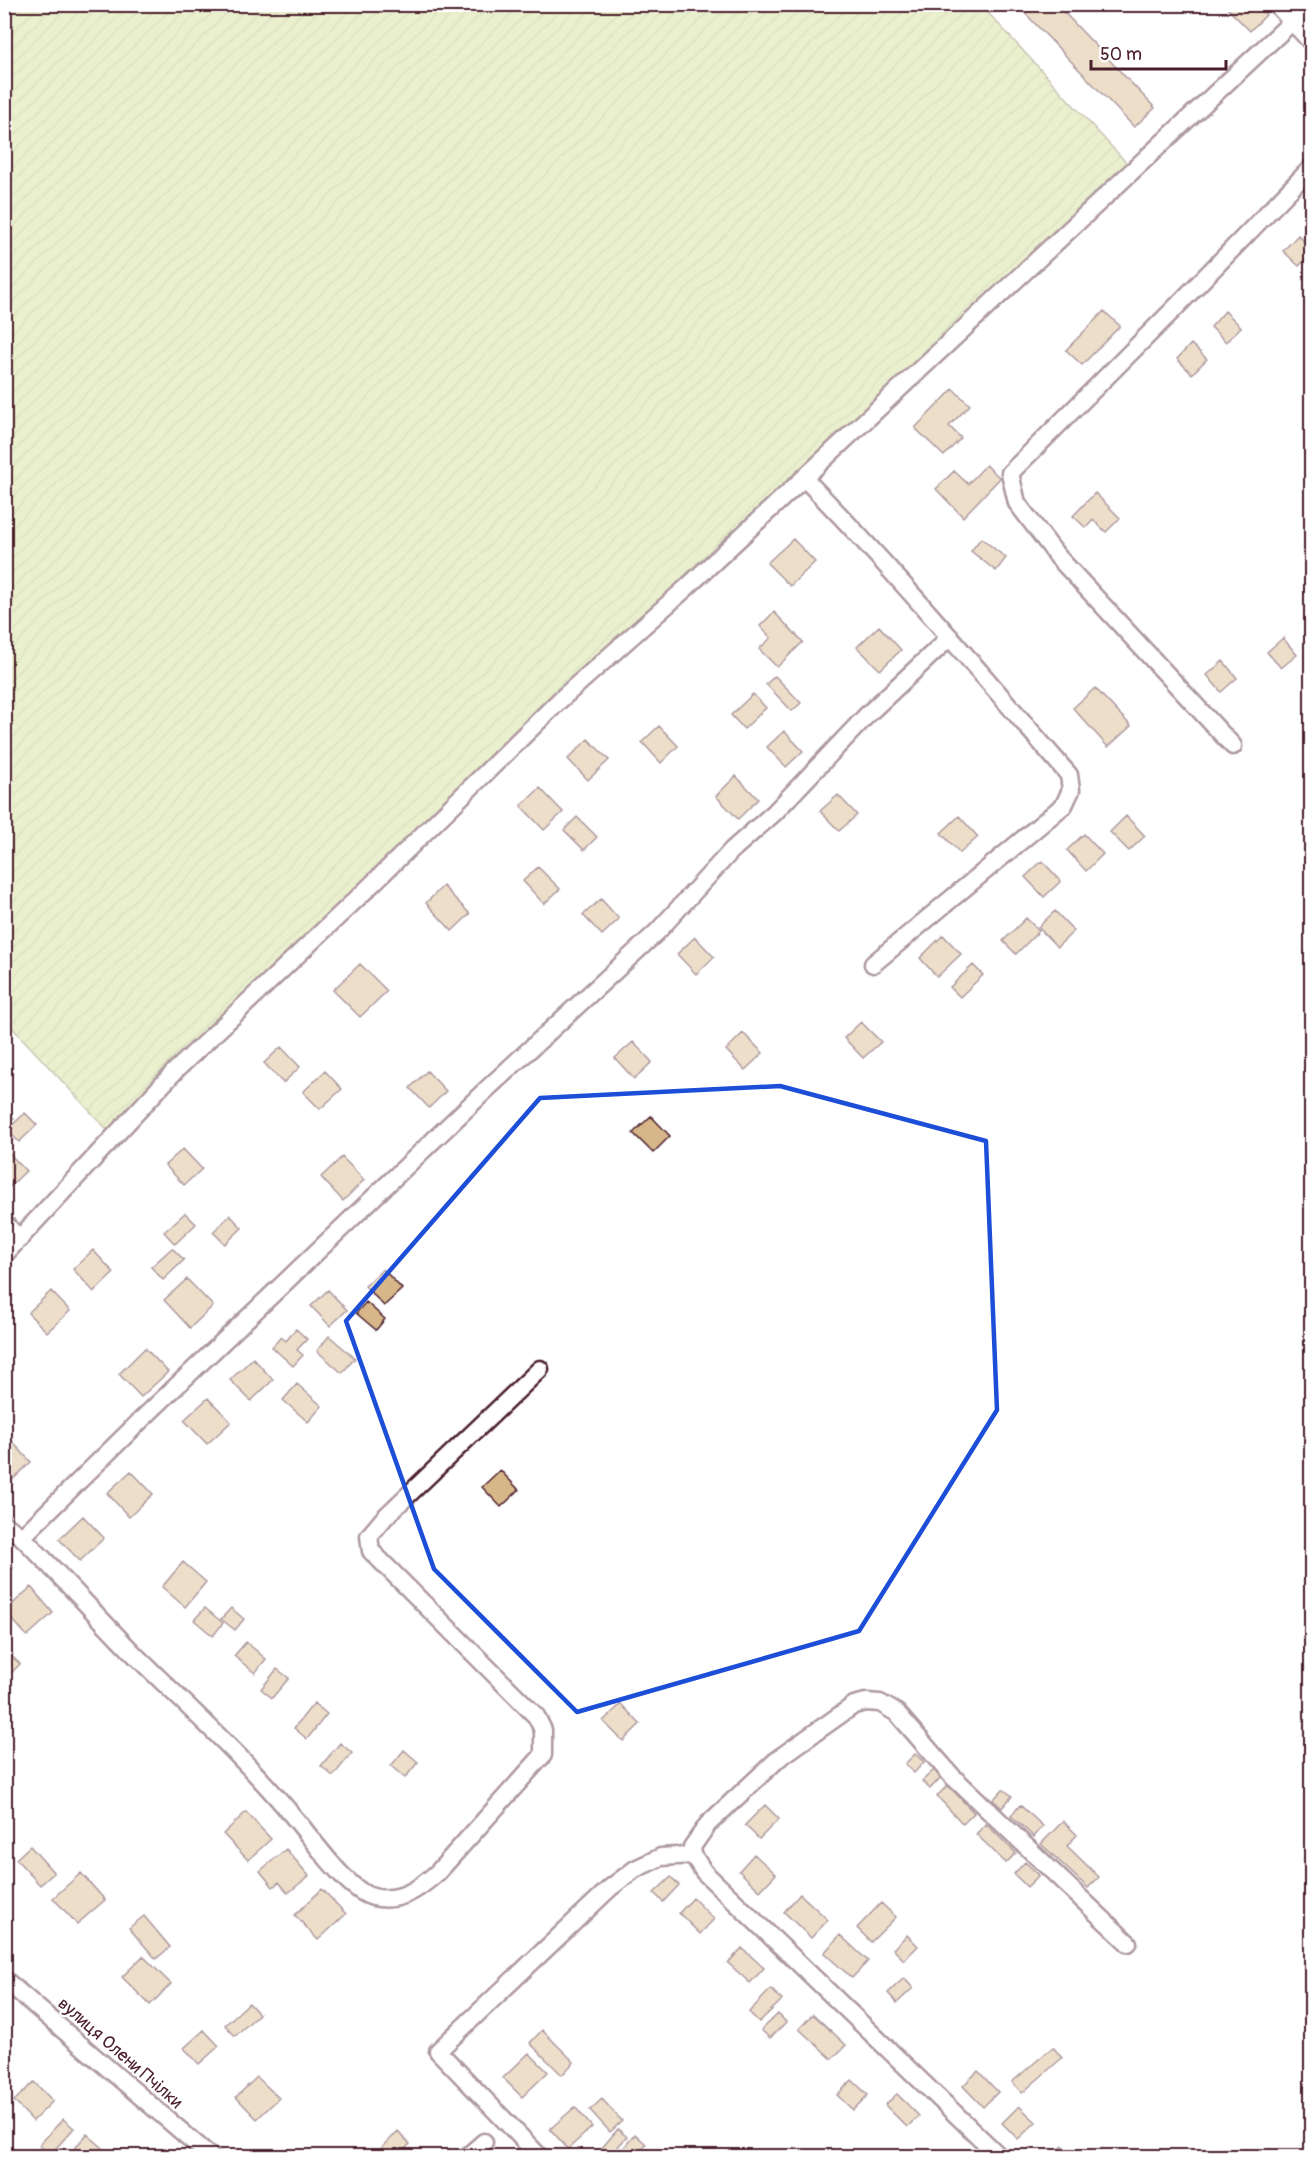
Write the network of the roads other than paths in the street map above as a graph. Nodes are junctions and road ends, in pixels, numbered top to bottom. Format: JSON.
{"nodes":[{"id":1,"x":1276,"y":4,"type":"edge"},
{"id":2,"x":1311,"y":4,"type":"edge"},
{"id":3,"x":1292,"y":22,"type":"junction"},
{"id":4,"x":1311,"y":43,"type":"edge"},
{"id":5,"x":1311,"y":167,"type":"edge"},
{"id":6,"x":804,"y":478,"type":"junction"},
{"id":7,"x":950,"y":637,"type":"junction"},
{"id":8,"x":1233,"y":746,"type":"dead end"},
{"id":9,"x":873,"y":964,"type":"dead end"},
{"id":10,"x":4,"y":1223,"type":"edge"},
{"id":11,"x":20,"y":1239,"type":"junction"},
{"id":12,"x":4,"y":1255,"type":"edge"},
{"id":13,"x":540,"y":1370,"type":"dead end"},
{"id":14,"x":4,"y":1524,"type":"edge"},
{"id":15,"x":22,"y":1537,"type":"junction"},
{"id":16,"x":693,"y":1855,"type":"junction"},
{"id":17,"x":1128,"y":1943,"type":"dead end"},
{"id":18,"x":4,"y":1979,"type":"edge"},
{"id":19,"x":484,"y":2142,"type":"dead end"},
{"id":20,"x":210,"y":2157,"type":"edge"},
{"id":21,"x":468,"y":2157,"type":"edge"},
{"id":22,"x":539,"y":2157,"type":"edge"},
{"id":23,"x":999,"y":2157,"type":"edge"}],
"edges":[{"from":1,"to":3,"type":"street"},
{"from":2,"to":3,"type":"street"},
{"from":3,"to":4,"type":"street"},
{"from":3,"to":6,"type":"street"},
{"from":5,"to":8,"type":"street"},
{"from":6,"to":7,"type":"street"},
{"from":6,"to":11,"type":"street"},
{"from":7,"to":9,"type":"street"},
{"from":7,"to":15,"type":"street"},
{"from":10,"to":11,"type":"street"},
{"from":11,"to":12,"type":"street"},
{"from":13,"to":15,"type":"street"},
{"from":14,"to":15,"type":"street"},
{"from":16,"to":17,"type":"street"},
{"from":16,"to":22,"type":"street"},
{"from":16,"to":23,"type":"street"},
{"from":18,"to":20,"type":"street","name":"вулиця Олени Пчілки"},
{"from":19,"to":21,"type":"street"}]}
